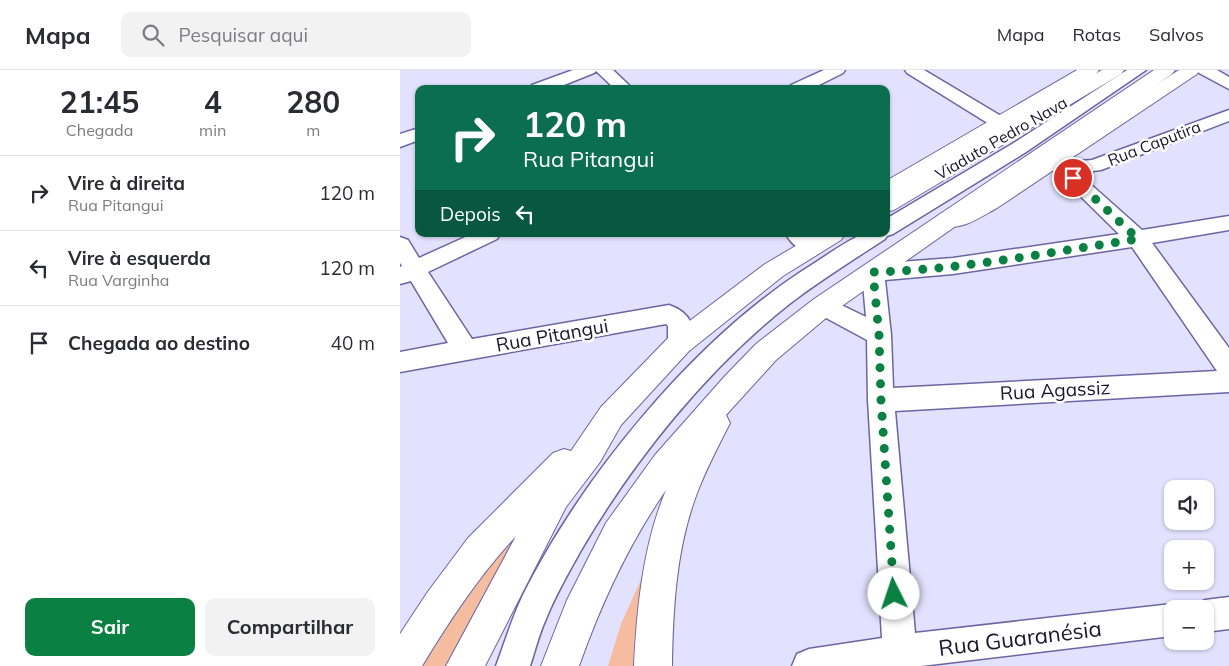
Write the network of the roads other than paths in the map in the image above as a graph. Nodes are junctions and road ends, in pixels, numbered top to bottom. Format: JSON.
{"nodes":[{"id":1,"x":588,"y":70,"type":"edge"},
{"id":2,"x":603,"y":70,"type":"edge"},
{"id":3,"x":837,"y":70,"type":"edge"},
{"id":4,"x":913,"y":70,"type":"edge"},
{"id":5,"x":1090,"y":70,"type":"edge"},
{"id":6,"x":1116,"y":70,"type":"edge"},
{"id":7,"x":1138,"y":70,"type":"edge"},
{"id":8,"x":1166,"y":70,"type":"edge"},
{"id":9,"x":1191,"y":70,"type":"edge"},
{"id":10,"x":1205,"y":70,"type":"edge"},
{"id":11,"x":1229,"y":84,"type":"edge"},
{"id":12,"x":549,"y":85,"type":"edge"},
{"id":13,"x":620,"y":85,"type":"edge"},
{"id":14,"x":805,"y":85,"type":"edge"},
{"id":15,"x":1229,"y":115,"type":"edge"},
{"id":16,"x":1000,"y":123,"type":"junction"},
{"id":17,"x":415,"y":135,"type":"edge"},
{"id":18,"x":400,"y":140,"type":"edge"},
{"id":19,"x":1048,"y":163,"type":"junction"},
{"id":20,"x":1073,"y":178,"type":"dead end"},
{"id":21,"x":890,"y":189,"type":"edge"},
{"id":22,"x":890,"y":203,"type":"edge"},
{"id":23,"x":1229,"y":223,"type":"edge"},
{"id":24,"x":890,"y":227,"type":"edge"},
{"id":25,"x":937,"y":229,"type":"junction"},
{"id":26,"x":484,"y":237,"type":"edge"},
{"id":27,"x":873,"y":237,"type":"edge"},
{"id":28,"x":811,"y":238,"type":"edge"},
{"id":29,"x":1138,"y":239,"type":"junction"},
{"id":30,"x":400,"y":245,"type":"edge"},
{"id":31,"x":873,"y":272,"type":"junction"},
{"id":32,"x":407,"y":273,"type":"edge"},
{"id":33,"x":823,"y":306,"type":"junction"},
{"id":34,"x":879,"y":335,"type":"junction"},
{"id":35,"x":680,"y":343,"type":"junction"},
{"id":36,"x":466,"y":351,"type":"junction"},
{"id":37,"x":400,"y":362,"type":"edge"},
{"id":38,"x":1229,"y":368,"type":"edge"},
{"id":39,"x":1229,"y":381,"type":"edge"},
{"id":40,"x":735,"y":384,"type":"junction"},
{"id":41,"x":881,"y":400,"type":"junction"},
{"id":42,"x":611,"y":416,"type":"junction"},
{"id":43,"x":1229,"y":613,"type":"edge"},
{"id":44,"x":1214,"y":615,"type":"edge"},
{"id":45,"x":1164,"y":621,"type":"edge"},
{"id":46,"x":900,"y":659,"type":"edge"},
{"id":47,"x":402,"y":666,"type":"edge"},
{"id":48,"x":465,"y":666,"type":"edge"},
{"id":49,"x":513,"y":666,"type":"edge"},
{"id":50,"x":560,"y":666,"type":"edge"},
{"id":51,"x":653,"y":666,"type":"edge"},
{"id":52,"x":809,"y":666,"type":"edge"}],
"edges":[{"from":1,"to":12,"type":"street"},
{"from":2,"to":13,"type":"street"},
{"from":3,"to":14,"type":"street"},
{"from":4,"to":16,"type":"street"},
{"from":5,"to":16,"type":"main road"},
{"from":6,"to":22,"type":"main road","name":"Viaduto Pedro Nava"},
{"from":7,"to":24,"type":"street"},
{"from":8,"to":25,"type":"main road"},
{"from":9,"to":19,"type":"main road"},
{"from":10,"to":11,"type":"street"},
{"from":15,"to":19,"type":"street","name":"Rua Caputira"},
{"from":16,"to":21,"type":"main road"},
{"from":17,"to":18,"type":"street"},
{"from":19,"to":25,"type":"main road"},
{"from":20,"to":29,"type":"street"},
{"from":23,"to":29,"type":"street"},
{"from":25,"to":31,"type":"main road"},
{"from":26,"to":32,"type":"street"},
{"from":27,"to":49,"type":"street"},
{"from":28,"to":35,"type":"main road"},
{"from":29,"to":31,"type":"street"},
{"from":29,"to":38,"type":"street"},
{"from":30,"to":32,"type":"street"},
{"from":31,"to":33,"type":"main road"},
{"from":31,"to":34,"type":"street"},
{"from":32,"to":36,"type":"street"},
{"from":33,"to":34,"type":"street"},
{"from":33,"to":40,"type":"main road"},
{"from":34,"to":41,"type":"street"},
{"from":35,"to":36,"type":"street","name":"Rua Pitangui"},
{"from":35,"to":42,"type":"main road"},
{"from":36,"to":37,"type":"street","name":"Rua Pitangui"},
{"from":39,"to":41,"type":"street","name":"Rua Agassiz"},
{"from":40,"to":50,"type":"main road"},
{"from":40,"to":51,"type":"main road"},
{"from":41,"to":46,"type":"street"},
{"from":42,"to":47,"type":"main road"},
{"from":42,"to":48,"type":"main road"},
{"from":43,"to":44,"type":"street"},
{"from":45,"to":46,"type":"street","name":"Rua Guaranésia"},
{"from":46,"to":52,"type":"street","name":"Rua Guaranésia"}]}
